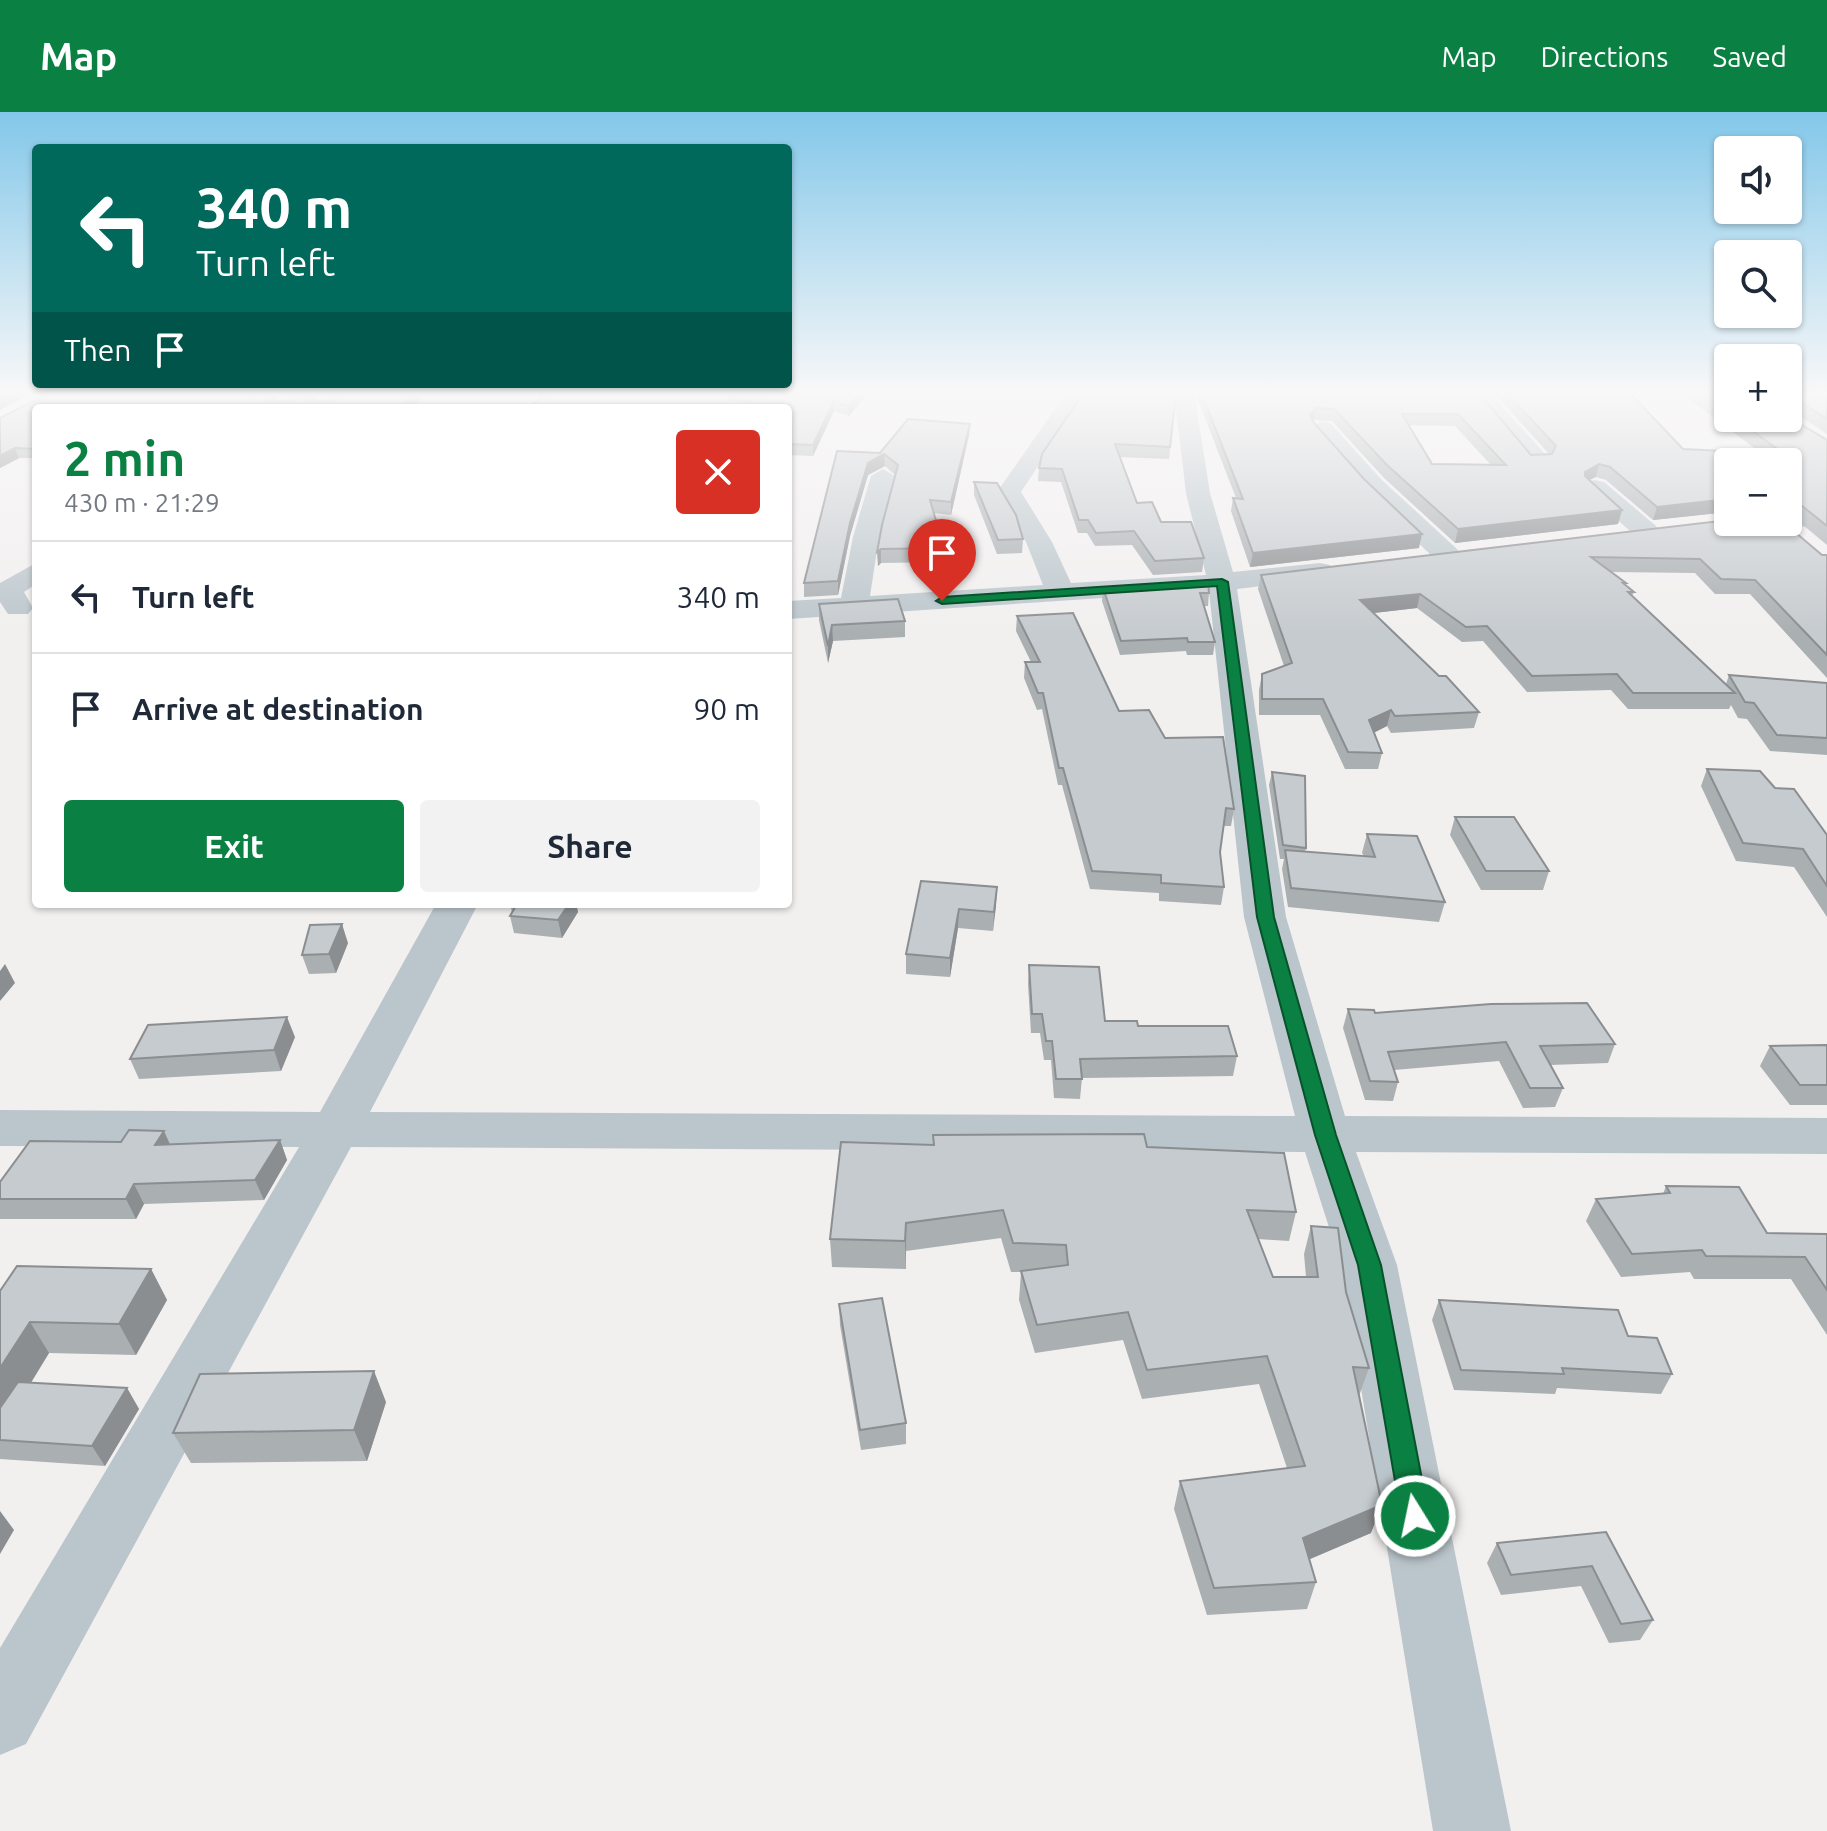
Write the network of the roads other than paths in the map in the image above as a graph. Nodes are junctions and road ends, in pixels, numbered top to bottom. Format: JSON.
{"nodes":[{"id":1,"x":1022,"y":472,"type":"edge"},
{"id":2,"x":1195,"y":472,"type":"edge"},
{"id":3,"x":1362,"y":472,"type":"edge"},
{"id":4,"x":883,"y":476,"type":"dead end"},
{"id":5,"x":1595,"y":487,"type":"edge"},
{"id":6,"x":1827,"y":518,"type":"edge"},
{"id":7,"x":1802,"y":519,"type":"edge"},
{"id":8,"x":1616,"y":535,"type":"edge"},
{"id":9,"x":1798,"y":536,"type":"edge"},
{"id":10,"x":1804,"y":541,"type":"edge"},
{"id":11,"x":1477,"y":552,"type":"edge"},
{"id":12,"x":1447,"y":555,"type":"junction"},
{"id":13,"x":1417,"y":559,"type":"edge"},
{"id":14,"x":1342,"y":568,"type":"edge"},
{"id":15,"x":32,"y":574,"type":"edge"},
{"id":16,"x":1222,"y":582,"type":"junction"},
{"id":17,"x":1060,"y":591,"type":"junction"},
{"id":18,"x":23,"y":606,"type":"edge"},
{"id":19,"x":854,"y":608,"type":"junction"},
{"id":20,"x":792,"y":610,"type":"edge"},
{"id":21,"x":455,"y":908,"type":"edge"},
{"id":22,"x":0,"y":1128,"type":"edge"},
{"id":23,"x":336,"y":1128,"type":"junction"},
{"id":24,"x":1325,"y":1135,"type":"junction"},
{"id":25,"x":1827,"y":1136,"type":"edge"},
{"id":26,"x":0,"y":1718,"type":"edge"},
{"id":27,"x":1472,"y":1831,"type":"edge"}],
"edges":[{"from":1,"to":17,"type":"street"},
{"from":2,"to":16,"type":"street"},
{"from":3,"to":12,"type":"street"},
{"from":4,"to":19,"type":"street"},
{"from":5,"to":8,"type":"street"},
{"from":6,"to":7,"type":"street"},
{"from":9,"to":10,"type":"street"},
{"from":11,"to":12,"type":"street"},
{"from":12,"to":13,"type":"street"},
{"from":14,"to":16,"type":"street"},
{"from":15,"to":18,"type":"street"},
{"from":16,"to":17,"type":"street"},
{"from":16,"to":24,"type":"street"},
{"from":17,"to":19,"type":"street"},
{"from":19,"to":20,"type":"street"},
{"from":21,"to":23,"type":"street"},
{"from":22,"to":23,"type":"street"},
{"from":23,"to":24,"type":"street"},
{"from":23,"to":26,"type":"street"},
{"from":24,"to":25,"type":"street"},
{"from":24,"to":27,"type":"street"}]}
